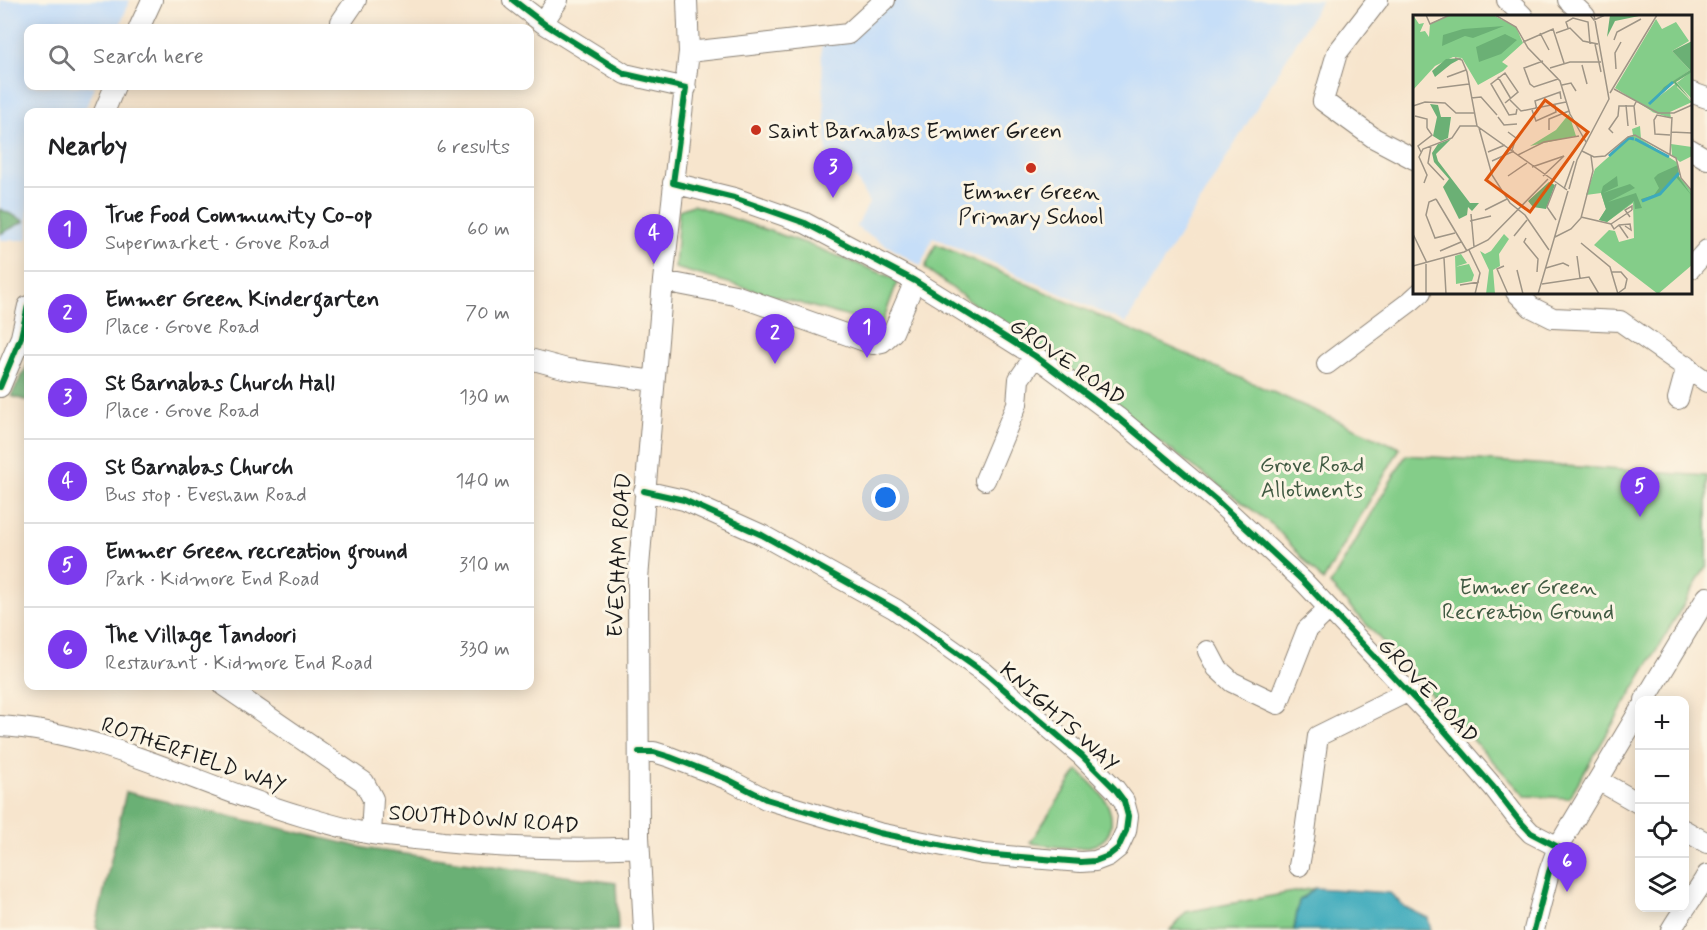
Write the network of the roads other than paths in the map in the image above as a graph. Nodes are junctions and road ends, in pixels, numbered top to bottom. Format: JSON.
{"nodes":[{"id":1,"x":152,"y":0,"type":"edge"},
{"id":2,"x":356,"y":0,"type":"edge"},
{"id":3,"x":513,"y":0,"type":"edge"},
{"id":4,"x":558,"y":0,"type":"edge"},
{"id":5,"x":687,"y":0,"type":"edge"},
{"id":6,"x":885,"y":0,"type":"edge"},
{"id":7,"x":1378,"y":0,"type":"edge"},
{"id":8,"x":1507,"y":0,"type":"edge"},
{"id":9,"x":1568,"y":0,"type":"edge"},
{"id":10,"x":1522,"y":15,"type":"edge"},
{"id":11,"x":1584,"y":15,"type":"edge"},
{"id":12,"x":341,"y":22,"type":"dead end"},
{"id":13,"x":543,"y":23,"type":"junction"},
{"id":14,"x":141,"y":24,"type":"edge"},
{"id":15,"x":689,"y":52,"type":"junction"},
{"id":16,"x":686,"y":88,"type":"junction"},
{"id":17,"x":114,"y":90,"type":"edge"},
{"id":18,"x":1692,"y":93,"type":"edge"},
{"id":19,"x":1707,"y":98,"type":"edge"},
{"id":20,"x":106,"y":108,"type":"edge"},
{"id":21,"x":1692,"y":149,"type":"edge"},
{"id":22,"x":1413,"y":158,"type":"edge"},
{"id":23,"x":1707,"y":159,"type":"edge"},
{"id":24,"x":673,"y":183,"type":"junction"},
{"id":25,"x":1707,"y":249,"type":"edge"},
{"id":26,"x":1692,"y":267,"type":"edge"},
{"id":27,"x":663,"y":281,"type":"junction"},
{"id":28,"x":915,"y":281,"type":"junction"},
{"id":29,"x":1419,"y":294,"type":"edge"},
{"id":30,"x":1518,"y":294,"type":"edge"},
{"id":31,"x":24,"y":324,"type":"edge"},
{"id":32,"x":1035,"y":356,"type":"junction"},
{"id":33,"x":534,"y":360,"type":"edge"},
{"id":34,"x":1327,"y":364,"type":"dead end"},
{"id":35,"x":1687,"y":366,"type":"junction"},
{"id":36,"x":654,"y":381,"type":"junction"},
{"id":37,"x":1707,"y":382,"type":"edge"},
{"id":38,"x":0,"y":387,"type":"edge"},
{"id":39,"x":1678,"y":399,"type":"dead end"},
{"id":40,"x":985,"y":480,"type":"dead end"},
{"id":41,"x":644,"y":491,"type":"junction"},
{"id":42,"x":1707,"y":597,"type":"edge"},
{"id":43,"x":1329,"y":609,"type":"junction"},
{"id":44,"x":1208,"y":651,"type":"dead end"},
{"id":45,"x":230,"y":690,"type":"edge"},
{"id":46,"x":1407,"y":692,"type":"junction"},
{"id":47,"x":1647,"y":696,"type":"edge"},
{"id":48,"x":1635,"y":718,"type":"edge"},
{"id":49,"x":0,"y":726,"type":"edge"},
{"id":50,"x":639,"y":752,"type":"junction"},
{"id":51,"x":1598,"y":780,"type":"junction"},
{"id":52,"x":1635,"y":801,"type":"edge"},
{"id":53,"x":1689,"y":833,"type":"edge"},
{"id":54,"x":371,"y":834,"type":"junction"},
{"id":55,"x":1707,"y":843,"type":"edge"},
{"id":56,"x":639,"y":847,"type":"junction"},
{"id":57,"x":1558,"y":847,"type":"junction"},
{"id":58,"x":1299,"y":866,"type":"dead end"},
{"id":59,"x":1707,"y":875,"type":"edge"},
{"id":60,"x":644,"y":930,"type":"edge"},
{"id":61,"x":1534,"y":930,"type":"edge"},
{"id":62,"x":1671,"y":930,"type":"edge"}],
"edges":[{"from":1,"to":14,"type":"street"},
{"from":2,"to":12,"type":"street"},
{"from":3,"to":13,"type":"street"},
{"from":4,"to":13,"type":"street"},
{"from":5,"to":15,"type":"street"},
{"from":6,"to":15,"type":"street"},
{"from":7,"to":22,"type":"street"},
{"from":8,"to":10,"type":"street"},
{"from":9,"to":11,"type":"street"},
{"from":13,"to":16,"type":"street"},
{"from":15,"to":16,"type":"street"},
{"from":16,"to":24,"type":"street"},
{"from":17,"to":20,"type":"street"},
{"from":18,"to":19,"type":"street"},
{"from":21,"to":23,"type":"street"},
{"from":24,"to":27,"type":"street","name":"EVESHAM ROAD"},
{"from":24,"to":28,"type":"street","name":"GROVE ROAD"},
{"from":25,"to":26,"type":"street"},
{"from":27,"to":28,"type":"street"},
{"from":27,"to":36,"type":"street","name":"EVESHAM ROAD"},
{"from":28,"to":32,"type":"street","name":"GROVE ROAD"},
{"from":29,"to":34,"type":"street"},
{"from":30,"to":35,"type":"street"},
{"from":31,"to":38,"type":"street"},
{"from":32,"to":40,"type":"street"},
{"from":32,"to":43,"type":"street","name":"GROVE ROAD"},
{"from":33,"to":36,"type":"street"},
{"from":35,"to":37,"type":"street"},
{"from":35,"to":39,"type":"street"},
{"from":36,"to":41,"type":"street","name":"EVESHAM ROAD"},
{"from":41,"to":50,"type":"street","name":"EVESHAM ROAD"},
{"from":41,"to":50,"type":"street","name":"KNIGHTS WAY"},
{"from":42,"to":47,"type":"street"},
{"from":43,"to":44,"type":"street"},
{"from":43,"to":46,"type":"street","name":"GROVE ROAD"},
{"from":45,"to":54,"type":"street","name":"SOUTHDOWN ROAD"},
{"from":46,"to":57,"type":"street","name":"GROVE ROAD"},
{"from":46,"to":58,"type":"street"},
{"from":48,"to":51,"type":"street"},
{"from":49,"to":54,"type":"street","name":"ROTHERFIELD WAY"},
{"from":50,"to":56,"type":"street","name":"EVESHAM ROAD"},
{"from":51,"to":52,"type":"street"},
{"from":51,"to":57,"type":"street"},
{"from":53,"to":55,"type":"street"},
{"from":54,"to":56,"type":"street","name":"SOUTHDOWN ROAD"},
{"from":56,"to":60,"type":"street","name":"EVESHAM ROAD"},
{"from":57,"to":61,"type":"street"},
{"from":59,"to":62,"type":"street"}]}
